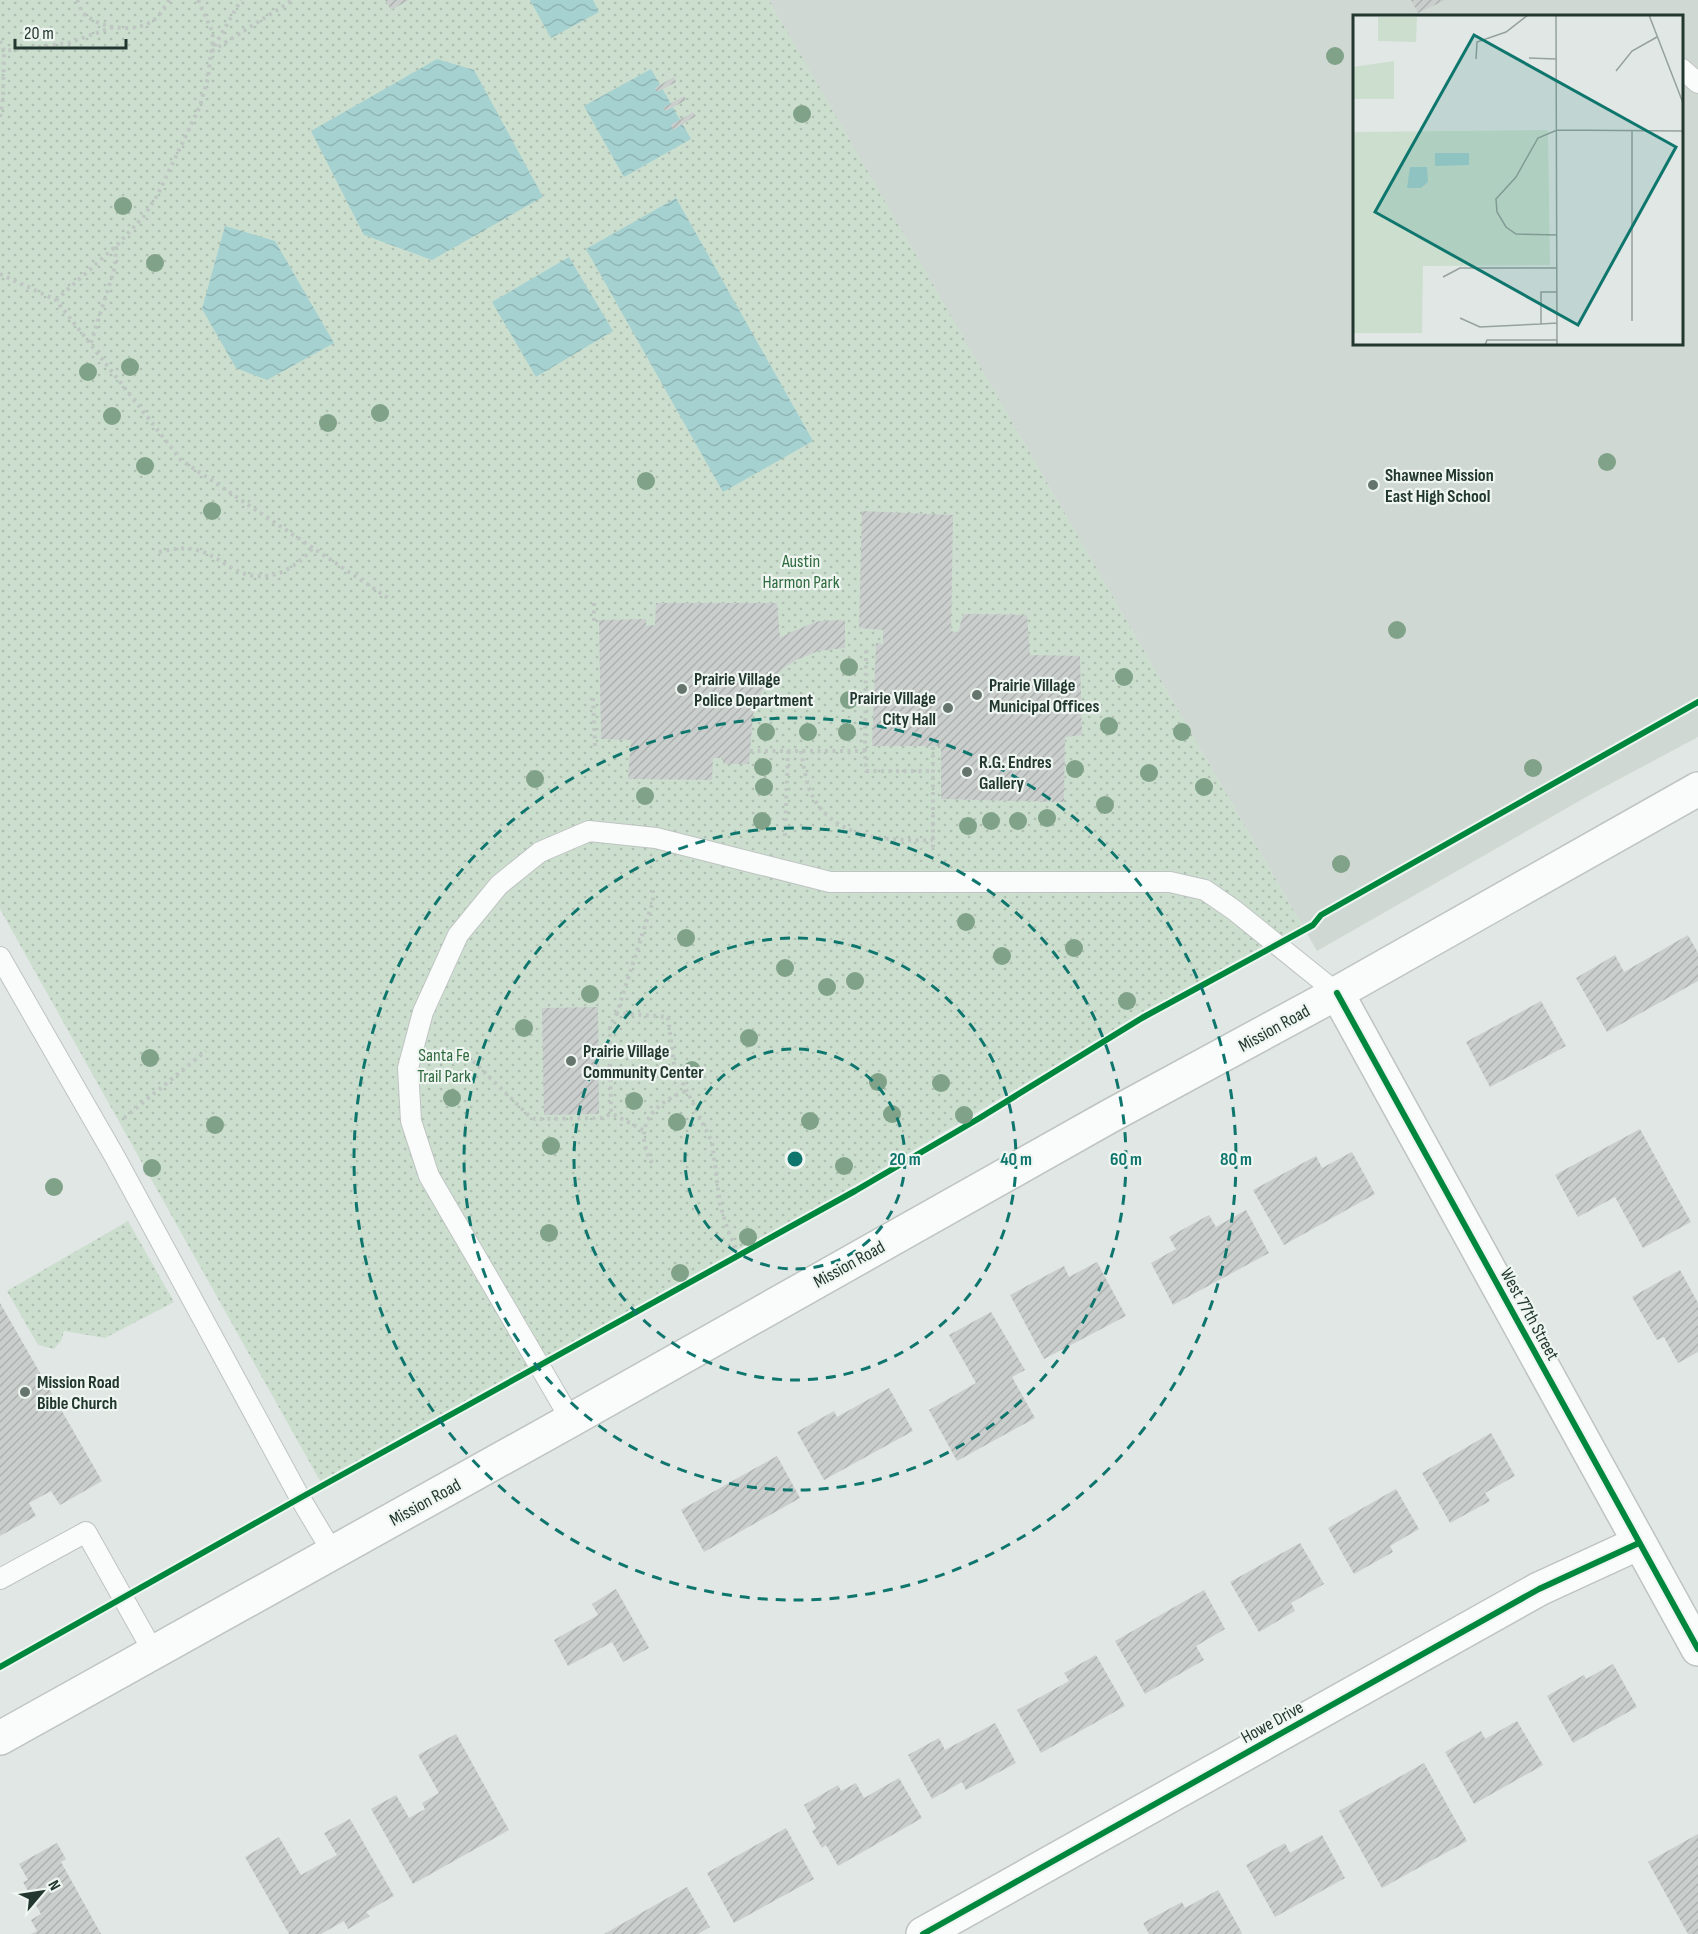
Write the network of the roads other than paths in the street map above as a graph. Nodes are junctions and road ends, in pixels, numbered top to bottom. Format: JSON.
{"nodes":[{"id":1,"x":1683,"y":70,"type":"edge"},
{"id":2,"x":1698,"y":83,"type":"edge"},
{"id":3,"x":1698,"y":789,"type":"edge"},
{"id":4,"x":0,"y":957,"type":"edge"},
{"id":5,"x":1337,"y":993,"type":"junction"},
{"id":6,"x":572,"y":1420,"type":"junction"},
{"id":7,"x":1639,"y":1543,"type":"junction"},
{"id":8,"x":333,"y":1553,"type":"junction"},
{"id":9,"x":0,"y":1579,"type":"edge"},
{"id":10,"x":1698,"y":1649,"type":"edge"},
{"id":11,"x":154,"y":1653,"type":"junction"},
{"id":12,"x":0,"y":1738,"type":"edge"},
{"id":13,"x":923,"y":1934,"type":"edge"}],
"edges":[{"from":1,"to":2,"type":"lane"},
{"from":3,"to":5,"type":"main road","name":"Mission Road"},
{"from":4,"to":8,"type":"lane"},
{"from":5,"to":6,"type":"main road","name":"Mission Road"},
{"from":5,"to":6,"type":"lane"},
{"from":5,"to":7,"type":"main road","name":"West 77th Street"},
{"from":6,"to":8,"type":"main road","name":"Mission Road"},
{"from":7,"to":10,"type":"main road","name":"West 77th Street"},
{"from":7,"to":13,"type":"main road","name":"Howe Drive"},
{"from":8,"to":11,"type":"main road","name":"Mission Road"},
{"from":9,"to":11,"type":"lane"},
{"from":11,"to":12,"type":"main road","name":"Mission Road"}]}
